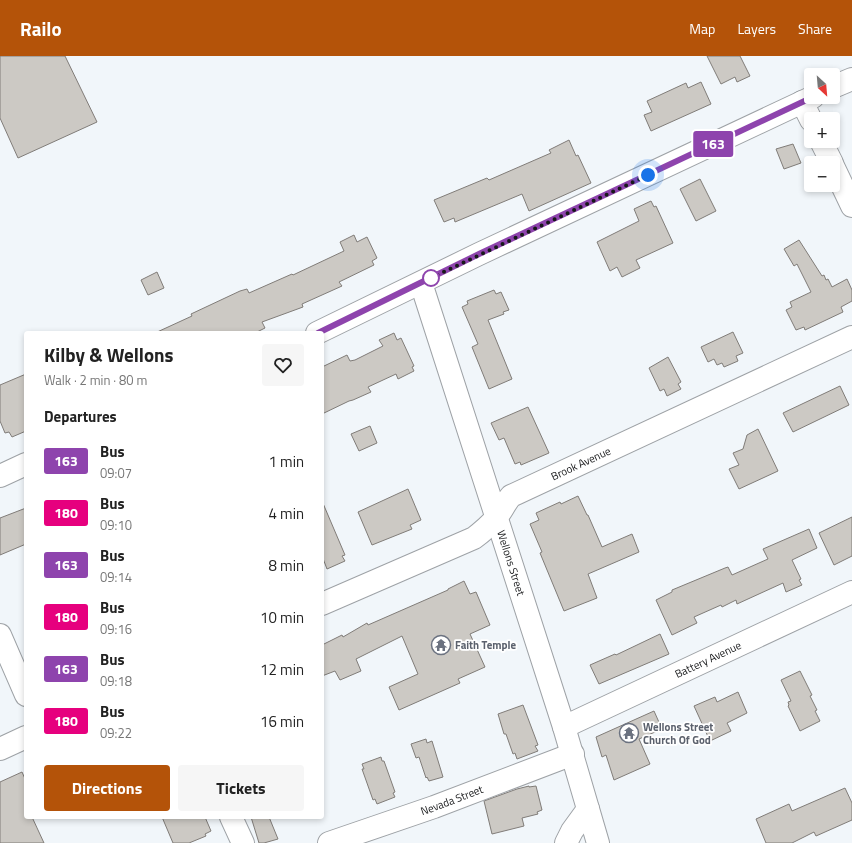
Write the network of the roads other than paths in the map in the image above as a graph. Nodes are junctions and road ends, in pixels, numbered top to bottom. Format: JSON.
{"nodes":[{"id":1,"x":852,"y":78,"type":"edge"},
{"id":2,"x":840,"y":84,"type":"edge"},
{"id":3,"x":809,"y":106,"type":"edge"},
{"id":4,"x":840,"y":181,"type":"edge"},
{"id":5,"x":852,"y":206,"type":"edge"},
{"id":6,"x":421,"y":282,"type":"junction"},
{"id":7,"x":322,"y":331,"type":"edge"},
{"id":8,"x":852,"y":337,"type":"edge"},
{"id":9,"x":24,"y":465,"type":"edge"},
{"id":10,"x":0,"y":476,"type":"edge"},
{"id":11,"x":497,"y":517,"type":"junction"},
{"id":12,"x":852,"y":592,"type":"edge"},
{"id":13,"x":324,"y":603,"type":"edge"},
{"id":14,"x":0,"y":635,"type":"edge"},
{"id":15,"x":24,"y":690,"type":"edge"},
{"id":16,"x":564,"y":727,"type":"junction"},
{"id":17,"x":24,"y":738,"type":"edge"},
{"id":18,"x":0,"y":749,"type":"edge"},
{"id":19,"x":572,"y":754,"type":"junction"},
{"id":20,"x":588,"y":808,"type":"junction"},
{"id":21,"x":232,"y":819,"type":"edge"},
{"id":22,"x":243,"y":843,"type":"edge"},
{"id":23,"x":329,"y":843,"type":"edge"},
{"id":24,"x":566,"y":843,"type":"edge"},
{"id":25,"x":598,"y":843,"type":"edge"}],
"edges":[{"from":1,"to":2,"type":"street"},
{"from":3,"to":6,"type":"street"},
{"from":4,"to":5,"type":"street"},
{"from":6,"to":7,"type":"street"},
{"from":6,"to":11,"type":"street","name":"Wellons Street"},
{"from":8,"to":11,"type":"street","name":"Brook Avenue"},
{"from":9,"to":10,"type":"street"},
{"from":11,"to":13,"type":"street","name":"Brook Avenue"},
{"from":11,"to":16,"type":"street","name":"Wellons Street"},
{"from":12,"to":16,"type":"street","name":"Battery Avenue"},
{"from":14,"to":15,"type":"street"},
{"from":16,"to":19,"type":"street","name":"Wellons Street"},
{"from":17,"to":18,"type":"street"},
{"from":19,"to":20,"type":"street","name":"Wellons Street"},
{"from":19,"to":23,"type":"street","name":"Nevada Street"},
{"from":20,"to":24,"type":"street"},
{"from":20,"to":25,"type":"street","name":"Wellons Street"},
{"from":21,"to":22,"type":"street"}]}
